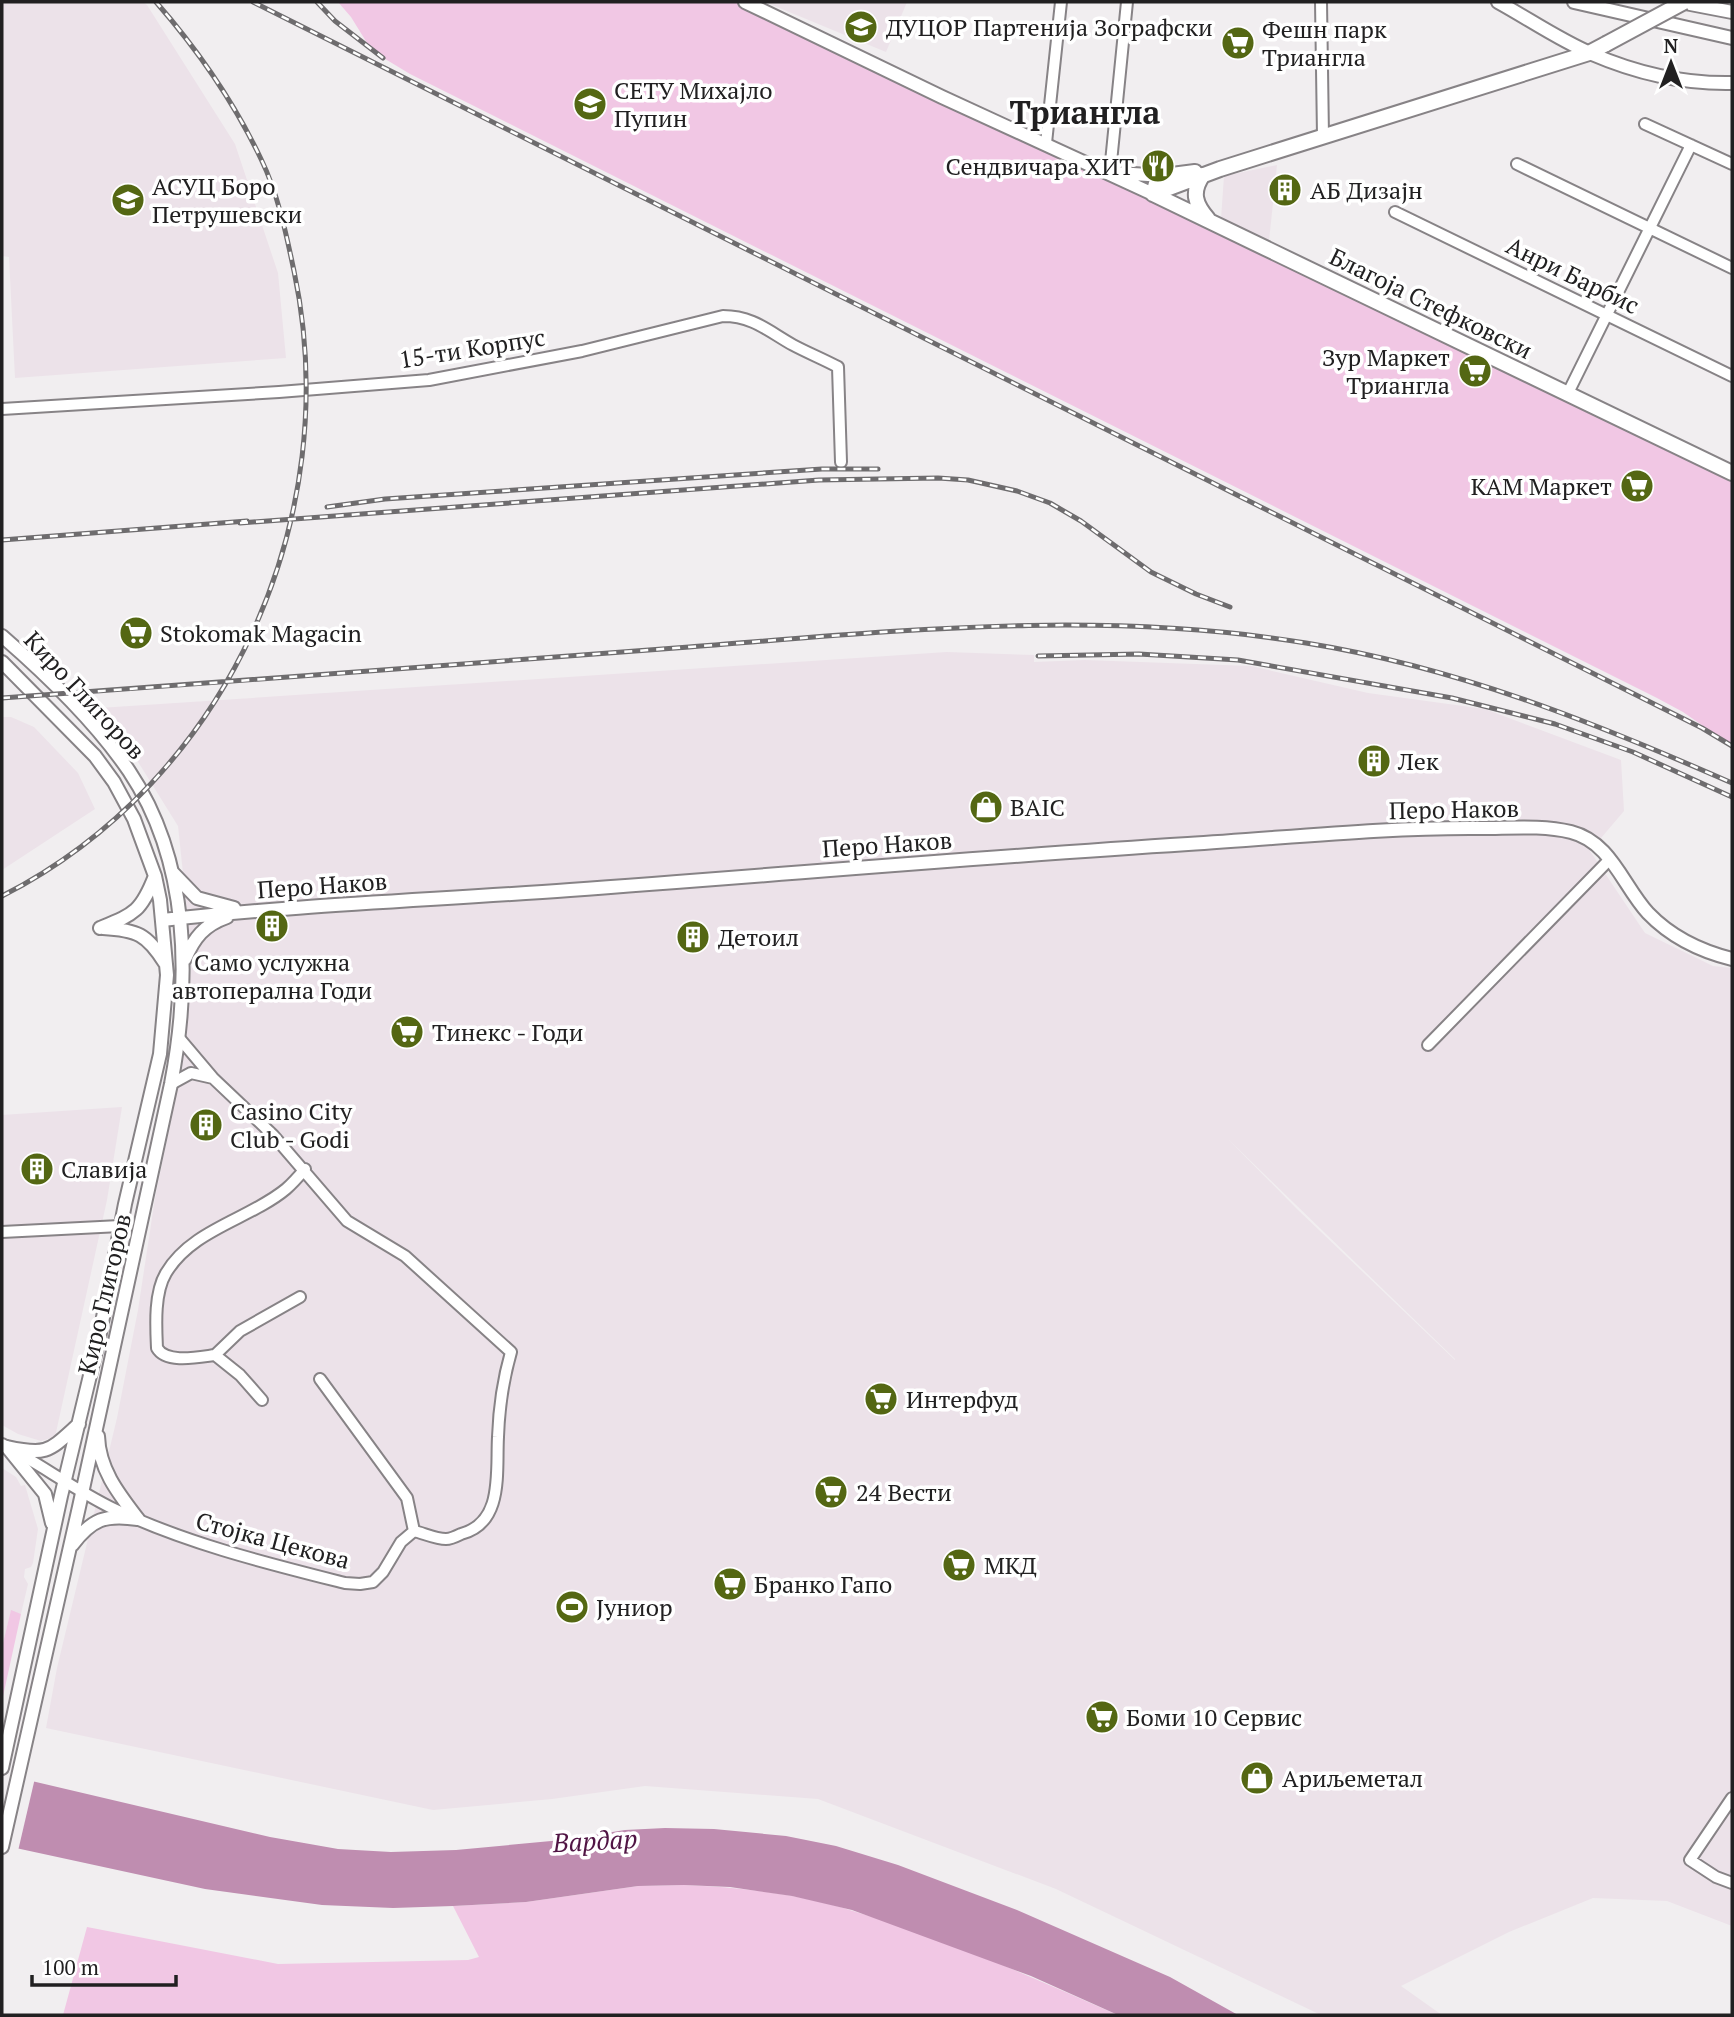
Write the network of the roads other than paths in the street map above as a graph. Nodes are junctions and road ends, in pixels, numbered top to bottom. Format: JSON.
{"nodes":[{"id":1,"x":745,"y":2,"type":"edge"},
{"id":2,"x":1061,"y":2,"type":"edge"},
{"id":3,"x":1127,"y":2,"type":"edge"},
{"id":4,"x":1321,"y":2,"type":"edge"},
{"id":5,"x":1498,"y":2,"type":"edge"},
{"id":6,"x":1574,"y":2,"type":"edge"},
{"id":7,"x":1681,"y":2,"type":"edge"},
{"id":8,"x":1732,"y":12,"type":"edge"},
{"id":9,"x":1732,"y":38,"type":"edge"},
{"id":10,"x":1589,"y":53,"type":"junction"},
{"id":11,"x":1732,"y":83,"type":"edge"},
{"id":12,"x":1645,"y":124,"type":"dead end"},
{"id":13,"x":1323,"y":136,"type":"junction"},
{"id":14,"x":1046,"y":143,"type":"junction"},
{"id":15,"x":1691,"y":145,"type":"junction"},
{"id":16,"x":1517,"y":164,"type":"dead end"},
{"id":17,"x":1732,"y":164,"type":"edge"},
{"id":18,"x":1220,"y":169,"type":"junction"},
{"id":19,"x":1110,"y":173,"type":"junction"},
{"id":20,"x":1203,"y":175,"type":"junction"},
{"id":21,"x":1164,"y":176,"type":"junction"},
{"id":22,"x":1153,"y":194,"type":"junction"},
{"id":23,"x":1395,"y":212,"type":"dead end"},
{"id":24,"x":1211,"y":223,"type":"junction"},
{"id":25,"x":1649,"y":230,"type":"junction"},
{"id":26,"x":1732,"y":268,"type":"edge"},
{"id":27,"x":1607,"y":315,"type":"junction"},
{"id":28,"x":1732,"y":376,"type":"edge"},
{"id":29,"x":1567,"y":395,"type":"junction"},
{"id":30,"x":2,"y":409,"type":"edge"},
{"id":31,"x":841,"y":462,"type":"dead end"},
{"id":32,"x":1732,"y":473,"type":"edge"},
{"id":33,"x":2,"y":636,"type":"edge"},
{"id":34,"x":2,"y":662,"type":"edge"},
{"id":35,"x":1610,"y":859,"type":"junction"},
{"id":36,"x":169,"y":867,"type":"junction"},
{"id":37,"x":155,"y":876,"type":"junction"},
{"id":38,"x":248,"y":911,"type":"junction"},
{"id":39,"x":180,"y":918,"type":"junction"},
{"id":40,"x":163,"y":920,"type":"junction"},
{"id":41,"x":1732,"y":959,"type":"edge"},
{"id":42,"x":166,"y":963,"type":"junction"},
{"id":43,"x":184,"y":963,"type":"junction"},
{"id":44,"x":180,"y":1039,"type":"junction"},
{"id":45,"x":1428,"y":1045,"type":"dead end"},
{"id":46,"x":213,"y":1078,"type":"junction"},
{"id":47,"x":171,"y":1084,"type":"junction"},
{"id":48,"x":304,"y":1169,"type":"junction"},
{"id":49,"x":120,"y":1226,"type":"junction"},
{"id":50,"x":2,"y":1232,"type":"edge"},
{"id":51,"x":300,"y":1297,"type":"dead end"},
{"id":52,"x":215,"y":1355,"type":"junction"},
{"id":53,"x":320,"y":1379,"type":"dead end"},
{"id":54,"x":262,"y":1400,"type":"dead end"},
{"id":55,"x":97,"y":1417,"type":"junction"},
{"id":56,"x":79,"y":1424,"type":"junction"},
{"id":57,"x":4,"y":1445,"type":"edge"},
{"id":58,"x":65,"y":1480,"type":"junction"},
{"id":59,"x":83,"y":1491,"type":"junction"},
{"id":60,"x":138,"y":1519,"type":"junction"},
{"id":61,"x":414,"y":1531,"type":"junction"},
{"id":62,"x":53,"y":1541,"type":"junction"},
{"id":63,"x":70,"y":1548,"type":"junction"},
{"id":64,"x":2,"y":1768,"type":"edge"},
{"id":65,"x":1732,"y":1798,"type":"edge"},
{"id":66,"x":2,"y":1847,"type":"edge"},
{"id":67,"x":1732,"y":1883,"type":"edge"}],
"edges":[{"from":1,"to":14,"type":"street","name":"Благоја Стефковски"},
{"from":2,"to":14,"type":"street"},
{"from":3,"to":19,"type":"street"},
{"from":4,"to":13,"type":"street"},
{"from":5,"to":10,"type":"street"},
{"from":6,"to":9,"type":"street"},
{"from":7,"to":8,"type":"street"},
{"from":7,"to":10,"type":"main road","bridge":true},
{"from":10,"to":11,"type":"street"},
{"from":10,"to":13,"type":"main road"},
{"from":12,"to":15,"type":"street"},
{"from":13,"to":18,"type":"main road"},
{"from":14,"to":19,"type":"street","name":"Благоја Стефковски"},
{"from":15,"to":17,"type":"street"},
{"from":15,"to":25,"type":"street"},
{"from":16,"to":25,"type":"street"},
{"from":18,"to":20,"type":"main road"},
{"from":18,"to":21,"type":"main road"},
{"from":19,"to":21,"type":"street"},
{"from":19,"to":22,"type":"street","name":"Благоја Стефковски"},
{"from":20,"to":22,"type":"main road"},
{"from":20,"to":24,"type":"main road"},
{"from":21,"to":22,"type":"main road"},
{"from":22,"to":24,"type":"main road","name":"Благоја Стефковски"},
{"from":23,"to":27,"type":"street","name":"Анри Барбис"},
{"from":24,"to":29,"type":"main road","name":"Благоја Стефковски"},
{"from":25,"to":26,"type":"street"},
{"from":25,"to":27,"type":"street"},
{"from":27,"to":28,"type":"street","name":"Анри Барбис"},
{"from":27,"to":29,"type":"street"},
{"from":29,"to":32,"type":"main road","name":"Благоја Стефковски"},
{"from":30,"to":31,"type":"street","name":"15-ти Корпус"},
{"from":33,"to":36,"type":"street","name":"Киро Глигоров"},
{"from":34,"to":37,"type":"street","name":"Киро Глигоров"},
{"from":35,"to":38,"type":"street","name":"Перо Наков"},
{"from":35,"to":41,"type":"street","name":"Перо Наков"},
{"from":35,"to":45,"type":"street"},
{"from":36,"to":38,"type":"street"},
{"from":36,"to":39,"type":"street","name":"Киро Глигоров"},
{"from":37,"to":40,"type":"street","name":"Киро Глигоров"},
{"from":37,"to":42,"type":"street"},
{"from":38,"to":39,"type":"street","name":"Перо Наков"},
{"from":38,"to":43,"type":"street"},
{"from":39,"to":40,"type":"street","name":"Перо Наков"},
{"from":39,"to":43,"type":"street","name":"Киро Глигоров"},
{"from":40,"to":42,"type":"street","name":"Киро Глигоров"},
{"from":42,"to":49,"type":"street","name":"Киро Глигоров"},
{"from":43,"to":44,"type":"street","name":"Киро Глигоров"},
{"from":44,"to":46,"type":"street"},
{"from":44,"to":47,"type":"street","name":"Киро Глигоров"},
{"from":46,"to":47,"type":"street"},
{"from":46,"to":48,"type":"street"},
{"from":47,"to":55,"type":"street","name":"Киро Глигоров"},
{"from":48,"to":52,"type":"street"},
{"from":48,"to":61,"type":"street"},
{"from":49,"to":50,"type":"street"},
{"from":49,"to":56,"type":"street","name":"Киро Глигоров"},
{"from":51,"to":52,"type":"street"},
{"from":52,"to":54,"type":"street"},
{"from":53,"to":61,"type":"street"},
{"from":55,"to":59,"type":"street","name":"Киро Глигоров"},
{"from":55,"to":60,"type":"street"},
{"from":56,"to":57,"type":"street"},
{"from":56,"to":58,"type":"street","name":"Киро Глигоров"},
{"from":57,"to":58,"type":"street","name":"Стојка Цекова"},
{"from":57,"to":62,"type":"street"},
{"from":58,"to":59,"type":"street","name":"Стојка Цекова"},
{"from":58,"to":62,"type":"street","name":"Киро Глигоров"},
{"from":59,"to":60,"type":"street","name":"Стојка Цекова"},
{"from":59,"to":63,"type":"street","name":"Киро Глигоров"},
{"from":60,"to":61,"type":"street","name":"Стојка Цекова"},
{"from":60,"to":63,"type":"street"},
{"from":62,"to":64,"type":"street","name":"Киро Глигоров"},
{"from":63,"to":66,"type":"street","name":"Киро Глигоров"},
{"from":65,"to":67,"type":"street"}]}
